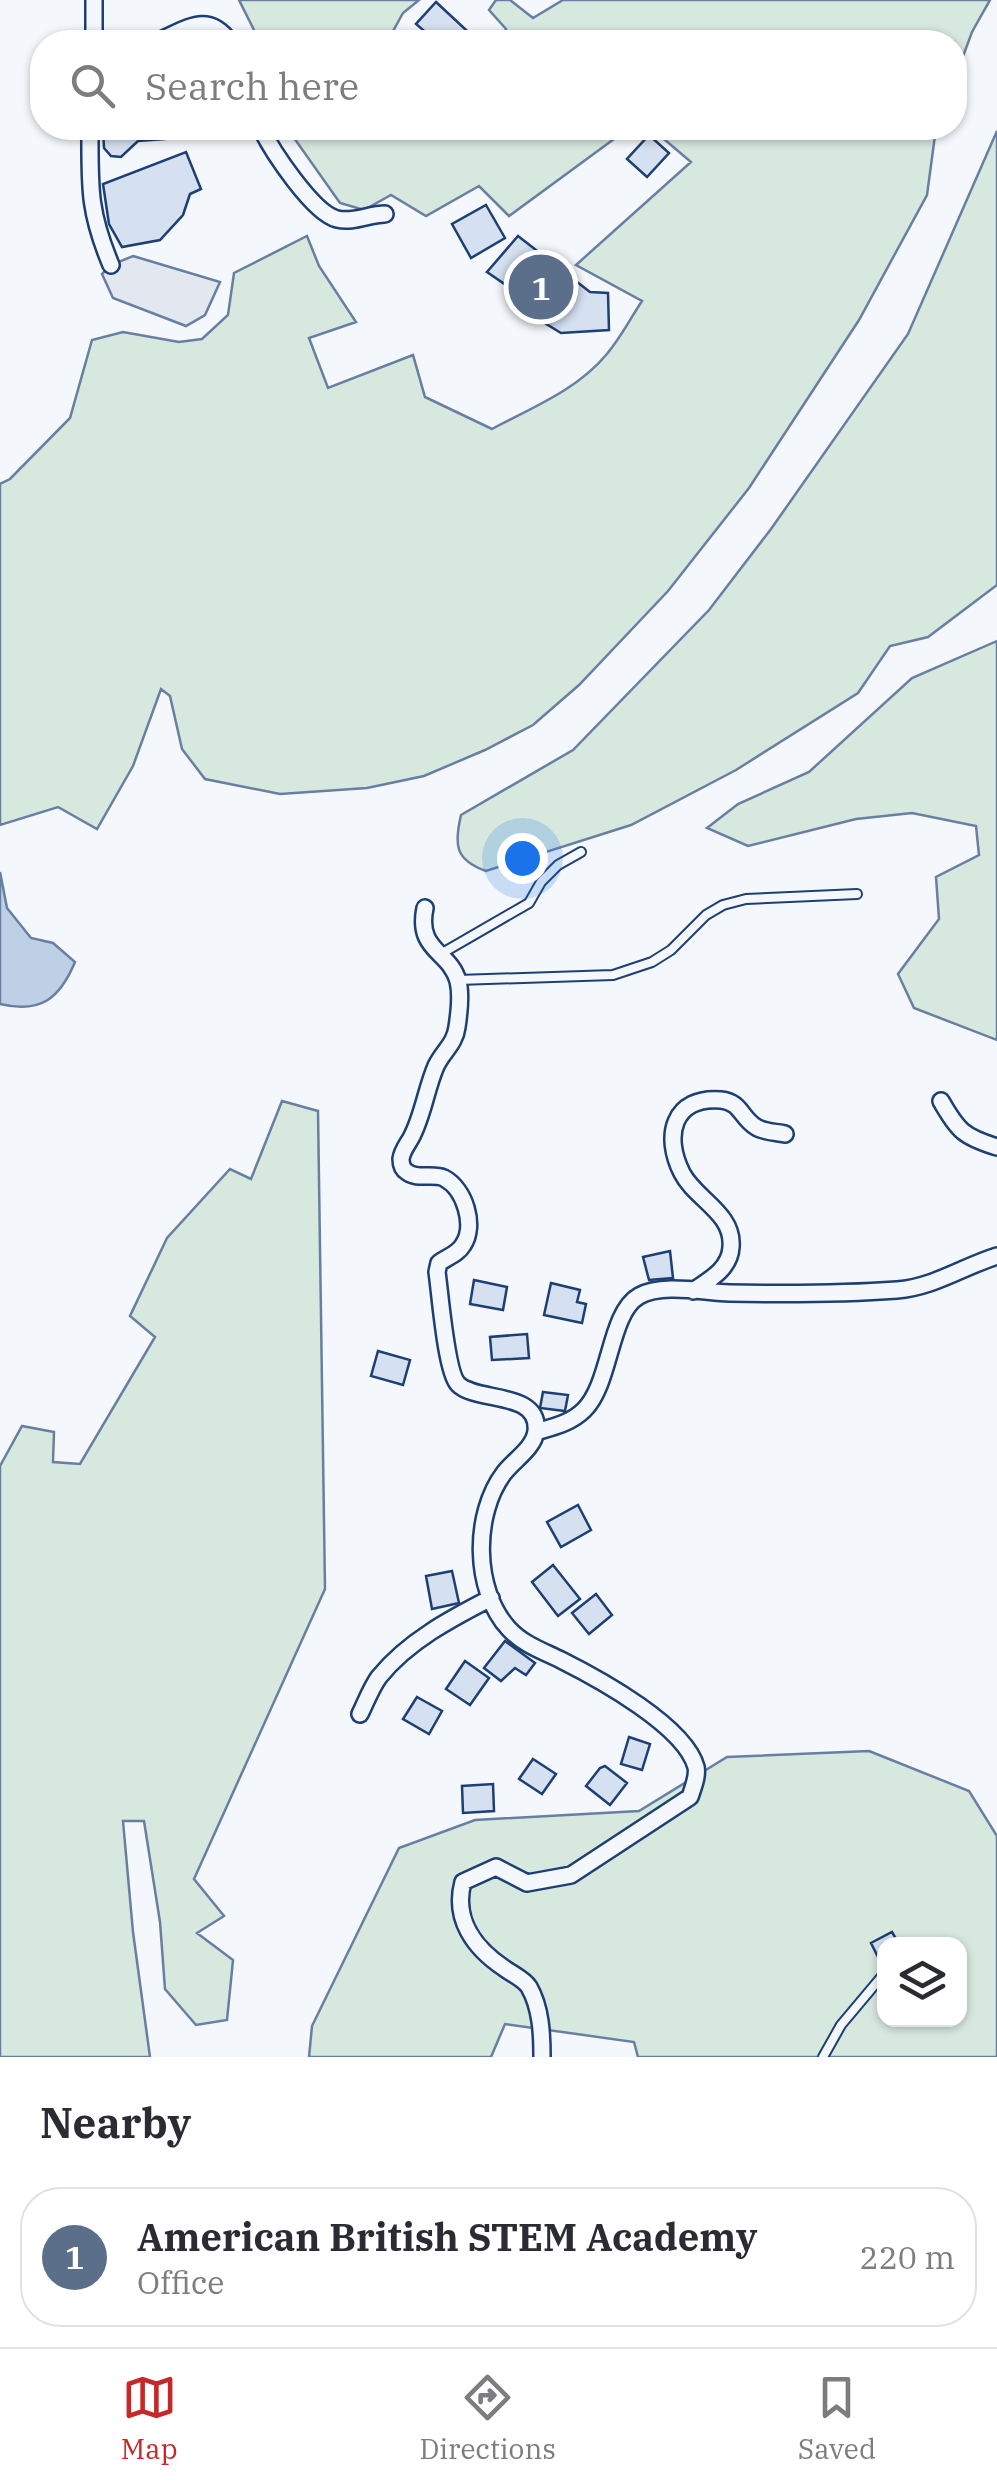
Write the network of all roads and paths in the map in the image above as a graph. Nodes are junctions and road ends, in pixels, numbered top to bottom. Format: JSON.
{"nodes":[{"id":1,"x":94,"y":0,"type":"edge"},
{"id":2,"x":94,"y":30,"type":"edge"},
{"id":3,"x":185,"y":30,"type":"edge"},
{"id":4,"x":221,"y":30,"type":"edge"},
{"id":5,"x":90,"y":140,"type":"edge"},
{"id":6,"x":267,"y":140,"type":"edge"},
{"id":7,"x":385,"y":214,"type":"dead end"},
{"id":8,"x":111,"y":265,"type":"dead end"},
{"id":9,"x":580,"y":852,"type":"dead end"},
{"id":10,"x":856,"y":894,"type":"dead end"},
{"id":11,"x":425,"y":908,"type":"dead end"},
{"id":12,"x":439,"y":956,"type":"junction"},
{"id":13,"x":458,"y":980,"type":"junction"},
{"id":14,"x":941,"y":1101,"type":"dead end"},
{"id":15,"x":786,"y":1134,"type":"dead end"},
{"id":16,"x":997,"y":1148,"type":"edge"},
{"id":17,"x":997,"y":1256,"type":"edge"},
{"id":18,"x":693,"y":1292,"type":"junction"},
{"id":19,"x":536,"y":1432,"type":"junction"},
{"id":20,"x":492,"y":1598,"type":"junction"},
{"id":21,"x":360,"y":1714,"type":"dead end"},
{"id":22,"x":877,"y":1981,"type":"edge"},
{"id":23,"x":542,"y":2057,"type":"edge"},
{"id":24,"x":822,"y":2057,"type":"edge"}],
"edges":[{"from":1,"to":2,"type":"street"},
{"from":3,"to":4,"type":"street"},
{"from":5,"to":8,"type":"street"},
{"from":6,"to":7,"type":"street"},
{"from":9,"to":12,"type":"lane"},
{"from":10,"to":13,"type":"lane"},
{"from":11,"to":12,"type":"street"},
{"from":12,"to":13,"type":"street"},
{"from":13,"to":19,"type":"street"},
{"from":14,"to":16,"type":"street"},
{"from":15,"to":18,"type":"street"},
{"from":17,"to":18,"type":"street"},
{"from":18,"to":19,"type":"street"},
{"from":19,"to":20,"type":"street"},
{"from":20,"to":21,"type":"street"},
{"from":20,"to":23,"type":"street"},
{"from":22,"to":24,"type":"lane"}]}
